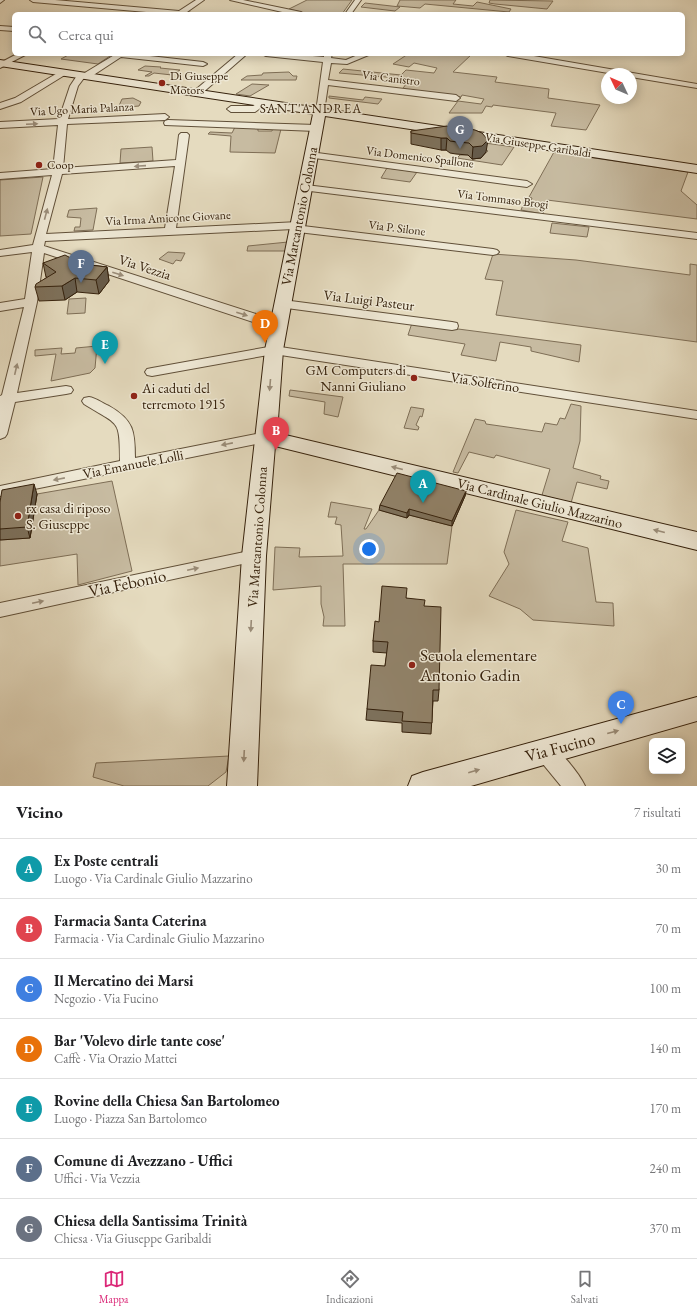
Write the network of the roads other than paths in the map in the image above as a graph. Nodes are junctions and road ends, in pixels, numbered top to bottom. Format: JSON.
{"nodes":[{"id":1,"x":33,"y":0,"type":"edge"},
{"id":2,"x":118,"y":0,"type":"edge"},
{"id":3,"x":201,"y":0,"type":"edge"},
{"id":4,"x":233,"y":0,"type":"edge"},
{"id":5,"x":270,"y":0,"type":"edge"},
{"id":6,"x":358,"y":0,"type":"edge"},
{"id":7,"x":263,"y":5,"type":"junction"},
{"id":8,"x":105,"y":7,"type":"junction"},
{"id":9,"x":96,"y":12,"type":"edge"},
{"id":10,"x":168,"y":12,"type":"edge"},
{"id":11,"x":182,"y":12,"type":"edge"},
{"id":12,"x":293,"y":12,"type":"edge"},
{"id":13,"x":349,"y":12,"type":"edge"},
{"id":14,"x":0,"y":28,"type":"edge"},
{"id":15,"x":12,"y":30,"type":"edge"},
{"id":16,"x":19,"y":56,"type":"edge"},
{"id":17,"x":117,"y":56,"type":"edge"},
{"id":18,"x":137,"y":56,"type":"edge"},
{"id":19,"x":241,"y":56,"type":"edge"},
{"id":20,"x":307,"y":56,"type":"edge"},
{"id":21,"x":362,"y":56,"type":"edge"},
{"id":22,"x":520,"y":56,"type":"edge"},
{"id":23,"x":327,"y":57,"type":"edge"},
{"id":24,"x":2,"y":64,"type":"edge"},
{"id":25,"x":203,"y":64,"type":"dead end"},
{"id":26,"x":601,"y":70,"type":"edge"},
{"id":27,"x":64,"y":73,"type":"junction"},
{"id":28,"x":637,"y":75,"type":"edge"},
{"id":29,"x":84,"y":76,"type":"junction"},
{"id":30,"x":323,"y":82,"type":"junction"},
{"id":31,"x":697,"y":86,"type":"edge"},
{"id":32,"x":197,"y":94,"type":"junction"},
{"id":33,"x":7,"y":95,"type":"dead end"},
{"id":34,"x":22,"y":97,"type":"junction"},
{"id":35,"x":456,"y":98,"type":"dead end"},
{"id":36,"x":262,"y":104,"type":"junction"},
{"id":37,"x":0,"y":106,"type":"edge"},
{"id":38,"x":230,"y":109,"type":"dead end"},
{"id":39,"x":318,"y":120,"type":"junction"},
{"id":40,"x":63,"y":122,"type":"junction"},
{"id":41,"x":0,"y":125,"type":"edge"},
{"id":42,"x":184,"y":135,"type":"dead end"},
{"id":43,"x":310,"y":155,"type":"junction"},
{"id":44,"x":179,"y":163,"type":"junction"},
{"id":45,"x":697,"y":169,"type":"edge"},
{"id":46,"x":58,"y":172,"type":"junction"},
{"id":47,"x":0,"y":176,"type":"edge"},
{"id":48,"x":527,"y":184,"type":"dead end"},
{"id":49,"x":306,"y":188,"type":"junction"},
{"id":50,"x":298,"y":227,"type":"junction"},
{"id":51,"x":170,"y":231,"type":"junction"},
{"id":52,"x":697,"y":236,"type":"edge"},
{"id":53,"x":39,"y":243,"type":"junction"},
{"id":54,"x":493,"y":252,"type":"dead end"},
{"id":55,"x":0,"y":253,"type":"edge"},
{"id":56,"x":31,"y":302,"type":"junction"},
{"id":57,"x":283,"y":304,"type":"junction"},
{"id":58,"x":0,"y":307,"type":"edge"},
{"id":59,"x":279,"y":326,"type":"junction"},
{"id":60,"x":452,"y":326,"type":"dead end"},
{"id":61,"x":274,"y":350,"type":"junction"},
{"id":62,"x":152,"y":372,"type":"dead end"},
{"id":63,"x":66,"y":390,"type":"dead end"},
{"id":64,"x":4,"y":400,"type":"edge"},
{"id":65,"x":89,"y":401,"type":"dead end"},
{"id":66,"x":697,"y":415,"type":"edge"},
{"id":67,"x":0,"y":434,"type":"edge"},
{"id":68,"x":266,"y":437,"type":"junction"},
{"id":69,"x":128,"y":464,"type":"junction"},
{"id":70,"x":0,"y":490,"type":"edge"},
{"id":71,"x":697,"y":541,"type":"edge"},
{"id":72,"x":254,"y":556,"type":"junction"},
{"id":73,"x":0,"y":610,"type":"edge"},
{"id":74,"x":697,"y":709,"type":"edge"},
{"id":75,"x":545,"y":751,"type":"junction"},
{"id":76,"x":242,"y":786,"type":"edge"},
{"id":77,"x":424,"y":786,"type":"edge"},
{"id":78,"x":574,"y":786,"type":"edge"}],
"edges":[{"from":1,"to":8,"type":"street"},
{"from":2,"to":8,"type":"street"},
{"from":3,"to":11,"type":"street"},
{"from":4,"to":7,"type":"street"},
{"from":5,"to":7,"type":"street"},
{"from":6,"to":13,"type":"street"},
{"from":7,"to":12,"type":"street"},
{"from":8,"to":9,"type":"street"},
{"from":8,"to":10,"type":"street"},
{"from":14,"to":15,"type":"street"},
{"from":16,"to":24,"type":"street"},
{"from":17,"to":29,"type":"street"},
{"from":18,"to":25,"type":"street"},
{"from":19,"to":32,"type":"street"},
{"from":20,"to":23,"type":"street"},
{"from":21,"to":23,"type":"street"},
{"from":22,"to":26,"type":"street"},
{"from":23,"to":30,"type":"street","name":"Via Marcantonio Colonna"},
{"from":24,"to":27,"type":"street","name":"Via Giuseppe Garibaldi"},
{"from":27,"to":29,"type":"street","name":"Via Giuseppe Garibaldi"},
{"from":27,"to":34,"type":"street"},
{"from":28,"to":31,"type":"street"},
{"from":29,"to":32,"type":"street","name":"Via Giuseppe Garibaldi"},
{"from":29,"to":40,"type":"street"},
{"from":30,"to":35,"type":"street","name":"Via Canistro"},
{"from":30,"to":39,"type":"street","name":"Via Marcantonio Colonna"},
{"from":32,"to":36,"type":"street","name":"Via Giuseppe Garibaldi"},
{"from":33,"to":34,"type":"street"},
{"from":34,"to":37,"type":"street"},
{"from":36,"to":38,"type":"street"},
{"from":36,"to":39,"type":"street","name":"Via Giuseppe Garibaldi"},
{"from":39,"to":40,"type":"street","name":"Via Ugo Maria Palanza"},
{"from":39,"to":43,"type":"street","name":"Via Marcantonio Colonna"},
{"from":39,"to":45,"type":"street","name":"Via Giuseppe Garibaldi"},
{"from":41,"to":40,"type":"street","name":"Via Ugo Maria Palanza","one_way":true},
{"from":40,"to":46,"type":"street"},
{"from":42,"to":44,"type":"street"},
{"from":43,"to":48,"type":"street","name":"Via Domenico Spallone"},
{"from":43,"to":49,"type":"street","name":"Via Marcantonio Colonna"},
{"from":44,"to":46,"type":"street","one_way":true},
{"from":44,"to":51,"type":"street"},
{"from":46,"to":47,"type":"street"},
{"from":53,"to":46,"type":"street","one_way":true},
{"from":49,"to":50,"type":"street","name":"Via Marcantonio Colonna"},
{"from":49,"to":52,"type":"street","name":"Via Tommaso Brogi"},
{"from":50,"to":51,"type":"street","name":"Via Irma Amicone Giovane"},
{"from":50,"to":54,"type":"street","name":"Via P. Silone"},
{"from":50,"to":57,"type":"street","name":"Via Marcantonio Colonna"},
{"from":51,"to":53,"type":"street","name":"Via Irma Amicone Giovane"},
{"from":53,"to":55,"type":"street","name":"Via Vezzia"},
{"from":53,"to":56,"type":"street"},
{"from":53,"to":59,"type":"street","name":"Via Vezzia","one_way":true},
{"from":56,"to":58,"type":"street"},
{"from":64,"to":56,"type":"street","one_way":true},
{"from":57,"to":59,"type":"street","name":"Via Marcantonio Colonna"},
{"from":57,"to":60,"type":"street","name":"Via Luigi Pasteur"},
{"from":59,"to":61,"type":"street","name":"Via Marcantonio Colonna"},
{"from":61,"to":62,"type":"street","name":"Via Solferino"},
{"from":61,"to":66,"type":"street","name":"Via Solferino"},
{"from":61,"to":68,"type":"street","name":"Via Marcantonio Colonna","one_way":true},
{"from":63,"to":64,"type":"street"},
{"from":64,"to":67,"type":"street"},
{"from":65,"to":69,"type":"street"},
{"from":68,"to":69,"type":"street","name":"Via Emanuele Lolli","one_way":true},
{"from":71,"to":68,"type":"street","name":"Via Cardinale Giulio Mazzarino","one_way":true},
{"from":68,"to":72,"type":"street","name":"Via Marcantonio Colonna"},
{"from":69,"to":70,"type":"street","name":"Via Emanuele Lolli","one_way":true},
{"from":73,"to":72,"type":"street","name":"Via Febonio","one_way":true},
{"from":72,"to":76,"type":"street","name":"Via Marcantonio Colonna","one_way":true},
{"from":75,"to":74,"type":"street","name":"Via Fucino","one_way":true},
{"from":77,"to":75,"type":"street","name":"Via Fucino","one_way":true},
{"from":75,"to":78,"type":"street"}]}
